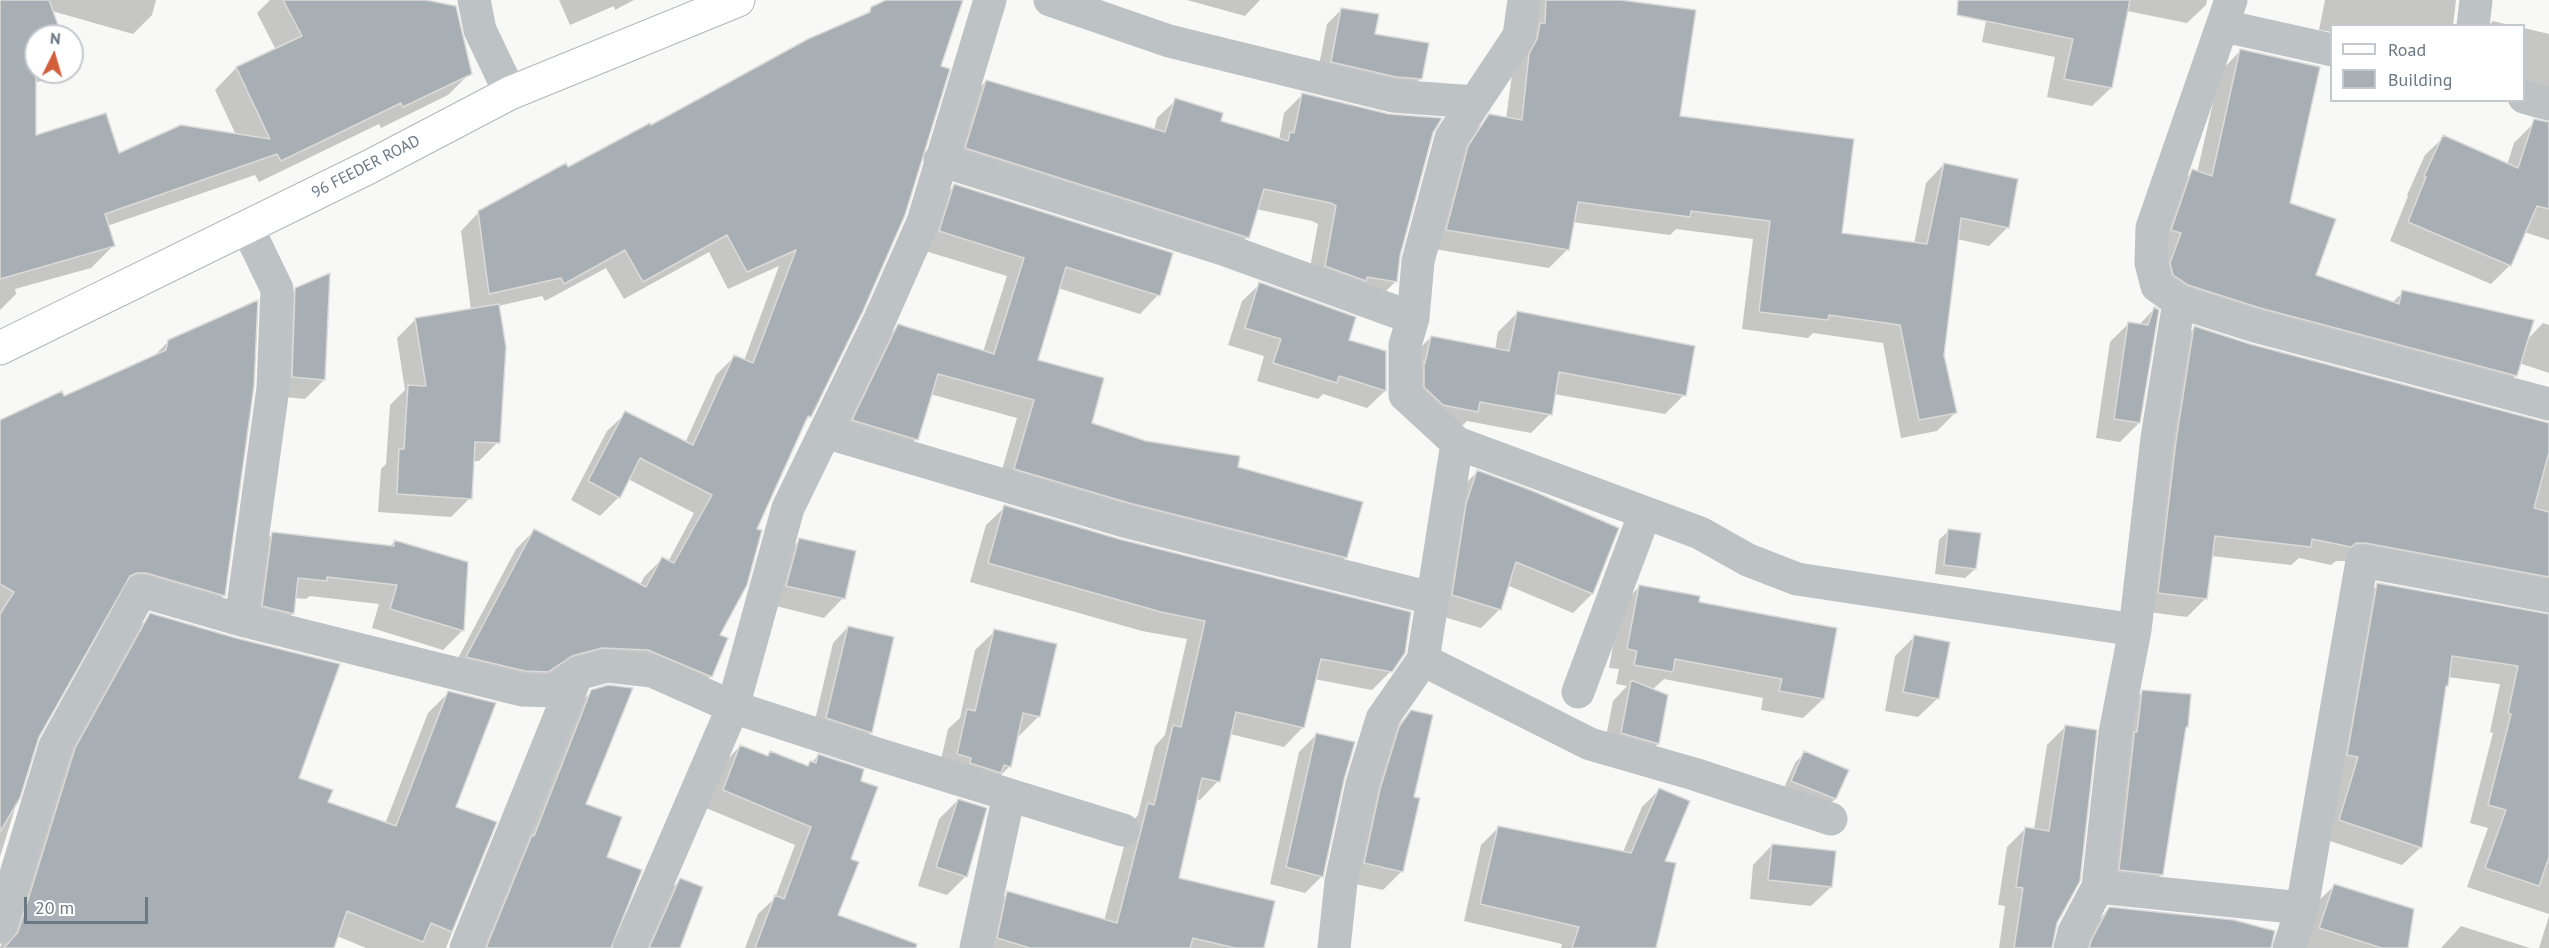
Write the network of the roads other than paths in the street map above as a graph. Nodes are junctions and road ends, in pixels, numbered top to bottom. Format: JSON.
{"nodes":[{"id":1,"x":474,"y":0,"type":"edge"},
{"id":2,"x":738,"y":0,"type":"edge"},
{"id":3,"x":990,"y":0,"type":"edge"},
{"id":4,"x":1050,"y":0,"type":"edge"},
{"id":5,"x":1524,"y":0,"type":"edge"},
{"id":6,"x":2476,"y":0,"type":"edge"},
{"id":7,"x":2228,"y":13,"type":"edge"},
{"id":8,"x":2473,"y":24,"type":"edge"},
{"id":9,"x":2330,"y":50,"type":"edge"},
{"id":10,"x":510,"y":93,"type":"junction"},
{"id":11,"x":2525,"y":98,"type":"edge"},
{"id":12,"x":1475,"y":102,"type":"junction"},
{"id":13,"x":2549,"y":104,"type":"edge"},
{"id":14,"x":940,"y":160,"type":"junction"},
{"id":15,"x":248,"y":227,"type":"junction"},
{"id":16,"x":2178,"y":302,"type":"junction"},
{"id":17,"x":1413,"y":318,"type":"junction"},
{"id":18,"x":0,"y":348,"type":"edge"},
{"id":19,"x":2549,"y":404,"type":"edge"},
{"id":20,"x":825,"y":432,"type":"junction"},
{"id":21,"x":1457,"y":443,"type":"junction"},
{"id":22,"x":1645,"y":513,"type":"junction"},
{"id":23,"x":2549,"y":596,"type":"edge"},
{"id":24,"x":1431,"y":598,"type":"junction"},
{"id":25,"x":242,"y":620,"type":"junction"},
{"id":26,"x":2135,"y":630,"type":"junction"},
{"id":27,"x":1423,"y":660,"type":"junction"},
{"id":28,"x":577,"y":674,"type":"junction"},
{"id":29,"x":1578,"y":692,"type":"dead end"},
{"id":30,"x":733,"y":707,"type":"junction"},
{"id":31,"x":1009,"y":795,"type":"junction"},
{"id":32,"x":1831,"y":819,"type":"dead end"},
{"id":33,"x":1123,"y":830,"type":"dead end"},
{"id":34,"x":2098,"y":887,"type":"junction"},
{"id":35,"x":2302,"y":908,"type":"junction"},
{"id":36,"x":0,"y":927,"type":"edge"},
{"id":37,"x":466,"y":948,"type":"edge"},
{"id":38,"x":629,"y":948,"type":"edge"},
{"id":39,"x":976,"y":948,"type":"edge"},
{"id":40,"x":1334,"y":948,"type":"edge"},
{"id":41,"x":2070,"y":948,"type":"edge"},
{"id":42,"x":2289,"y":948,"type":"edge"}],
"edges":[{"from":1,"to":10,"type":"street"},
{"from":2,"to":10,"type":"main road","name":"96 FEEDER ROAD"},
{"from":3,"to":14,"type":"street"},
{"from":4,"to":12,"type":"street"},
{"from":5,"to":12,"type":"street"},
{"from":6,"to":8,"type":"street"},
{"from":7,"to":9,"type":"street"},
{"from":7,"to":16,"type":"street"},
{"from":10,"to":15,"type":"main road","name":"96 FEEDER ROAD"},
{"from":11,"to":13,"type":"street"},
{"from":12,"to":17,"type":"street"},
{"from":14,"to":17,"type":"street"},
{"from":14,"to":20,"type":"street"},
{"from":15,"to":18,"type":"main road","name":"96 FEEDER ROAD"},
{"from":15,"to":25,"type":"street"},
{"from":16,"to":19,"type":"street"},
{"from":16,"to":26,"type":"street"},
{"from":17,"to":21,"type":"street"},
{"from":20,"to":24,"type":"street"},
{"from":20,"to":30,"type":"street"},
{"from":21,"to":22,"type":"street"},
{"from":21,"to":24,"type":"street"},
{"from":22,"to":26,"type":"street"},
{"from":22,"to":29,"type":"street"},
{"from":23,"to":35,"type":"street"},
{"from":24,"to":27,"type":"street"},
{"from":25,"to":28,"type":"street"},
{"from":25,"to":36,"type":"street"},
{"from":26,"to":34,"type":"street"},
{"from":27,"to":32,"type":"street"},
{"from":27,"to":40,"type":"street"},
{"from":28,"to":30,"type":"street"},
{"from":28,"to":37,"type":"street"},
{"from":30,"to":31,"type":"street"},
{"from":30,"to":38,"type":"street"},
{"from":31,"to":33,"type":"street"},
{"from":31,"to":39,"type":"street"},
{"from":34,"to":35,"type":"street"},
{"from":34,"to":41,"type":"street"},
{"from":35,"to":42,"type":"street"}]}
